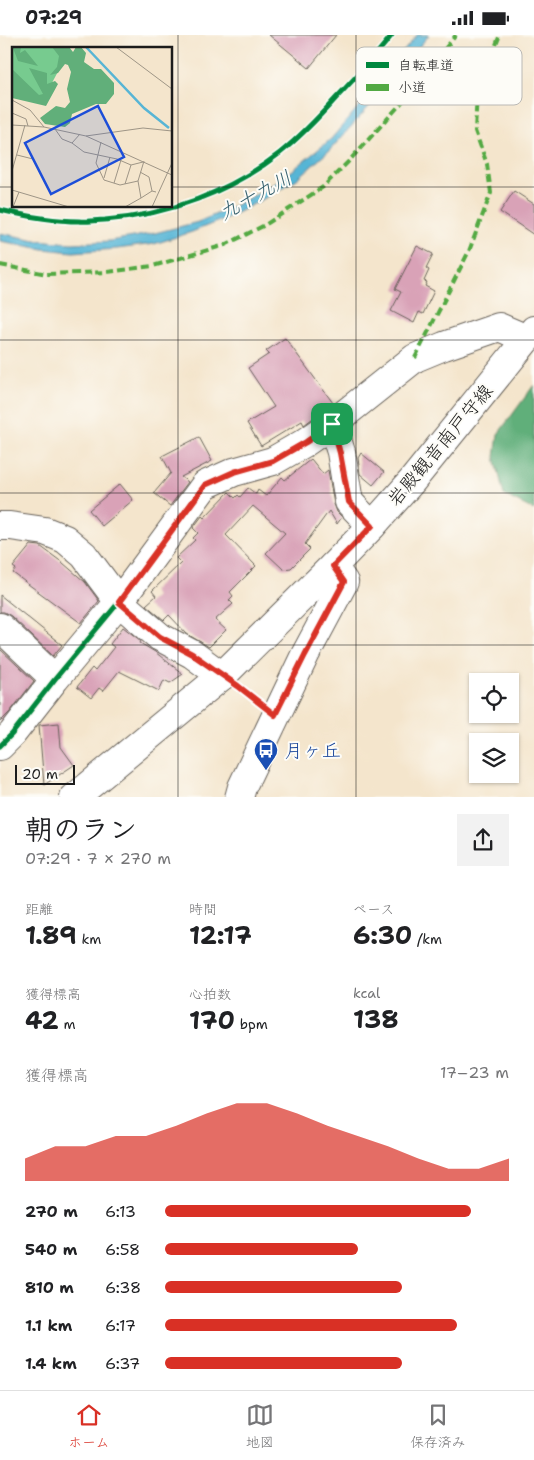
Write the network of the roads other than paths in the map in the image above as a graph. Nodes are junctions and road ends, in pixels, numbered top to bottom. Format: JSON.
{"nodes":[{"id":1,"x":531,"y":334,"type":"edge"},
{"id":2,"x":332,"y":424,"type":"junction"},
{"id":3,"x":0,"y":526,"type":"edge"},
{"id":4,"x":372,"y":526,"type":"junction"},
{"id":5,"x":333,"y":566,"type":"junction"},
{"id":6,"x":119,"y":602,"type":"junction"},
{"id":7,"x":0,"y":627,"type":"edge"},
{"id":8,"x":222,"y":676,"type":"junction"},
{"id":9,"x":55,"y":679,"type":"junction"},
{"id":10,"x":0,"y":746,"type":"edge"},
{"id":11,"x":74,"y":797,"type":"edge"},
{"id":12,"x":239,"y":797,"type":"edge"}],
"edges":[{"from":1,"to":2,"type":"street"},
{"from":1,"to":4,"type":"street","name":"岩殿観音南戸守線"},
{"from":2,"to":4,"type":"street"},
{"from":2,"to":6,"type":"street"},
{"from":3,"to":6,"type":"street"},
{"from":4,"to":5,"type":"street","name":"岩殿観音南戸守線"},
{"from":5,"to":8,"type":"street","name":"岩殿観音南戸守線"},
{"from":5,"to":12,"type":"street"},
{"from":6,"to":8,"type":"street"},
{"from":6,"to":9,"type":"street"},
{"from":7,"to":9,"type":"street"},
{"from":8,"to":11,"type":"street","name":"岩殿観音南戸守線"},
{"from":9,"to":10,"type":"street"}]}
